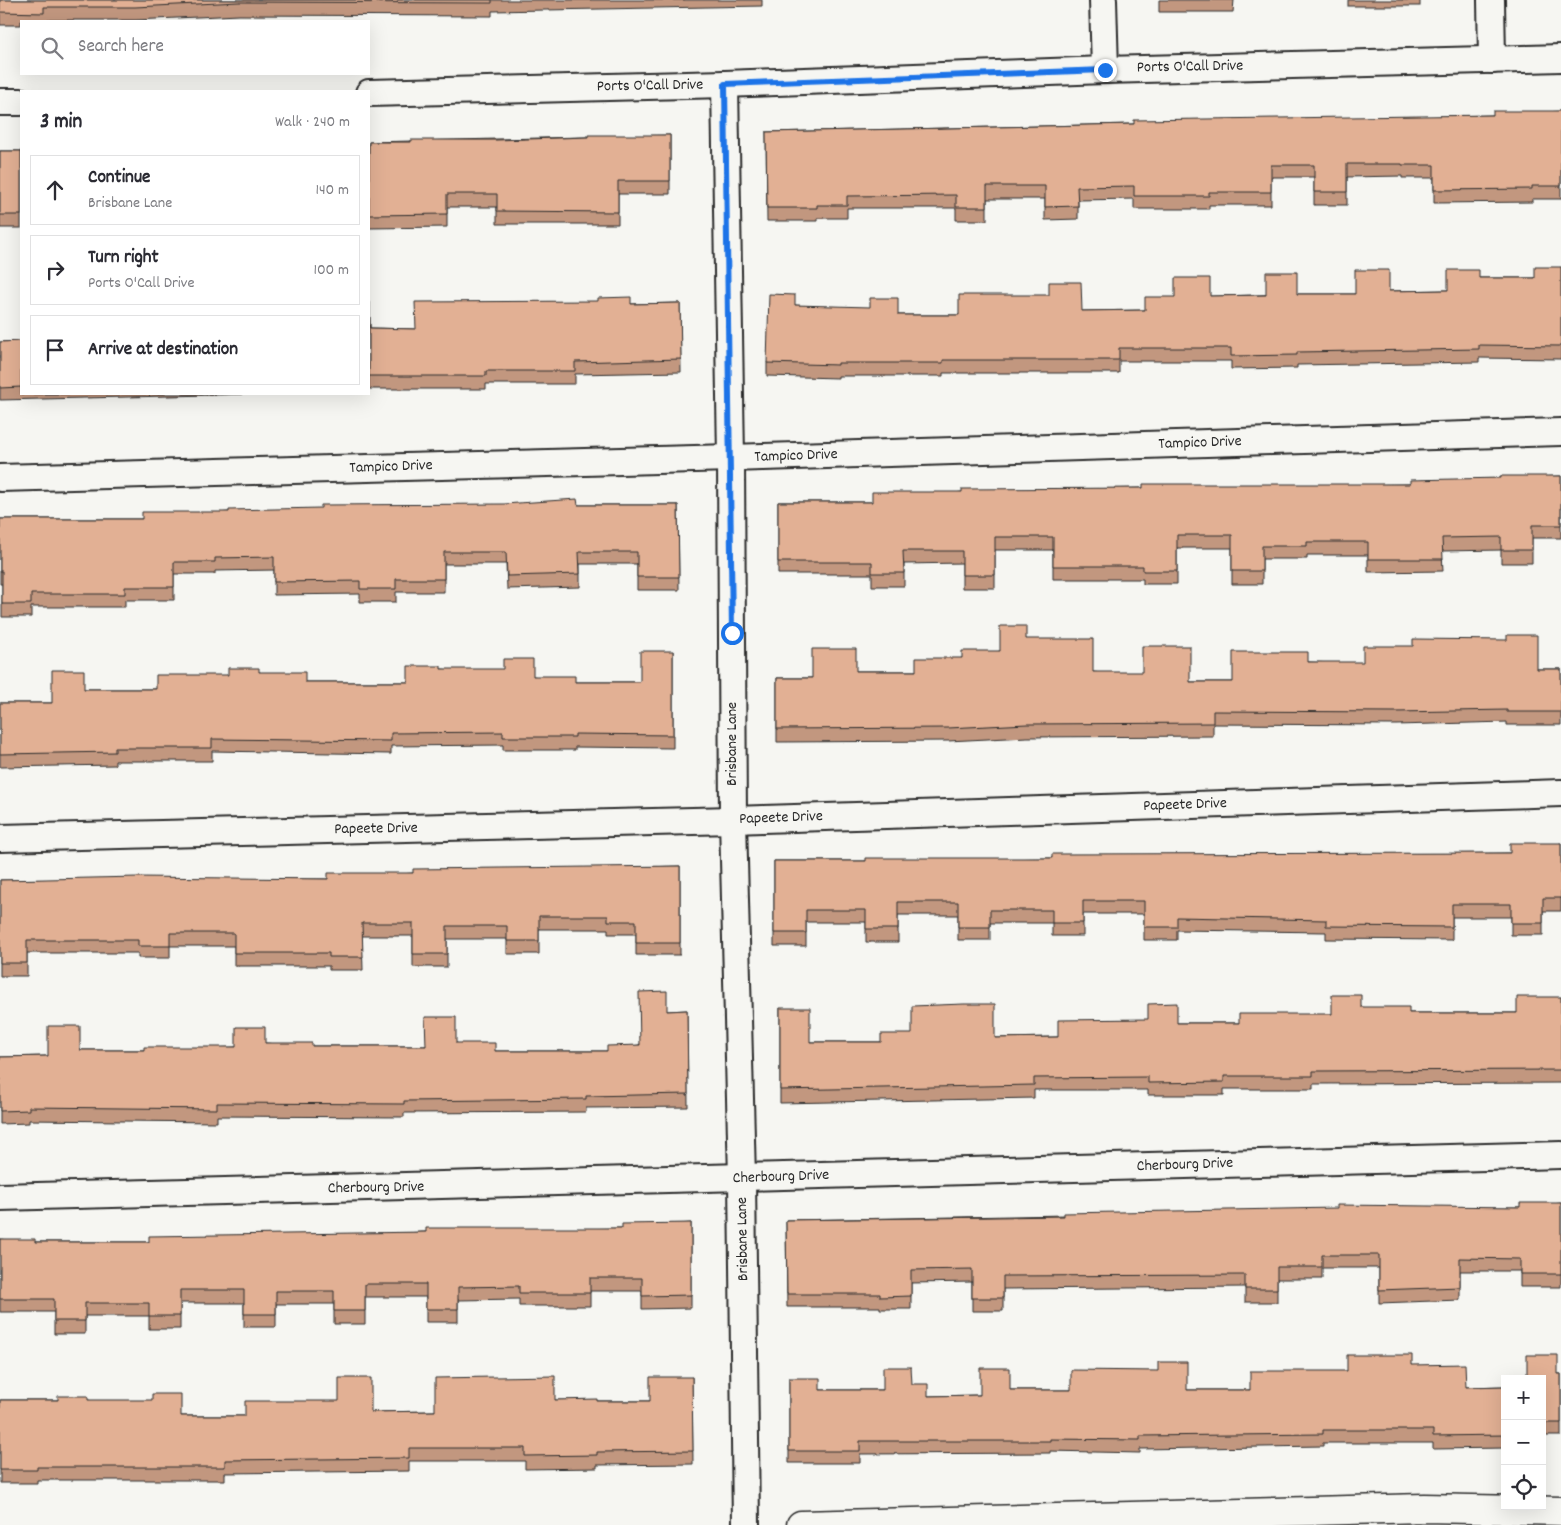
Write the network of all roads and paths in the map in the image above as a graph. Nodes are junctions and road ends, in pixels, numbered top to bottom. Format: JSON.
{"nodes":[{"id":1,"x":1103,"y":0,"type":"edge"},
{"id":2,"x":1491,"y":0,"type":"edge"},
{"id":3,"x":1561,"y":58,"type":"edge"},
{"id":4,"x":1492,"y":60,"type":"junction"},
{"id":5,"x":1105,"y":70,"type":"junction"},
{"id":6,"x":725,"y":84,"type":"junction"},
{"id":7,"x":370,"y":93,"type":"edge"},
{"id":8,"x":0,"y":102,"type":"edge"},
{"id":9,"x":20,"y":102,"type":"edge"},
{"id":10,"x":1561,"y":432,"type":"edge"},
{"id":11,"x":731,"y":458,"type":"junction"},
{"id":12,"x":0,"y":478,"type":"edge"},
{"id":13,"x":1561,"y":793,"type":"edge"},
{"id":14,"x":733,"y":820,"type":"junction"},
{"id":15,"x":0,"y":838,"type":"edge"},
{"id":16,"x":1561,"y":1154,"type":"edge"},
{"id":17,"x":742,"y":1178,"type":"junction"},
{"id":18,"x":0,"y":1197,"type":"edge"},
{"id":19,"x":1561,"y":1510,"type":"edge"},
{"id":20,"x":746,"y":1525,"type":"edge"},
{"id":21,"x":801,"y":1525,"type":"edge"}],
"edges":[{"from":1,"to":5,"type":"street"},
{"from":2,"to":4,"type":"street"},
{"from":3,"to":4,"type":"street","name":"Ports O'Call Drive"},
{"from":4,"to":5,"type":"street","name":"Ports O'Call Drive"},
{"from":5,"to":6,"type":"street","name":"Ports O'Call Drive"},
{"from":6,"to":7,"type":"street","name":"Ports O'Call Drive"},
{"from":6,"to":11,"type":"street","name":"Brisbane Lane"},
{"from":8,"to":9,"type":"street"},
{"from":10,"to":11,"type":"street","name":"Tampico Drive"},
{"from":11,"to":12,"type":"street","name":"Tampico Drive"},
{"from":11,"to":14,"type":"street","name":"Brisbane Lane"},
{"from":13,"to":14,"type":"street","name":"Papeete Drive"},
{"from":14,"to":15,"type":"street","name":"Papeete Drive"},
{"from":14,"to":17,"type":"street","name":"Brisbane Lane"},
{"from":16,"to":17,"type":"street","name":"Cherbourg Drive"},
{"from":17,"to":18,"type":"street","name":"Cherbourg Drive"},
{"from":17,"to":20,"type":"street","name":"Brisbane Lane"},
{"from":19,"to":21,"type":"street"}]}
